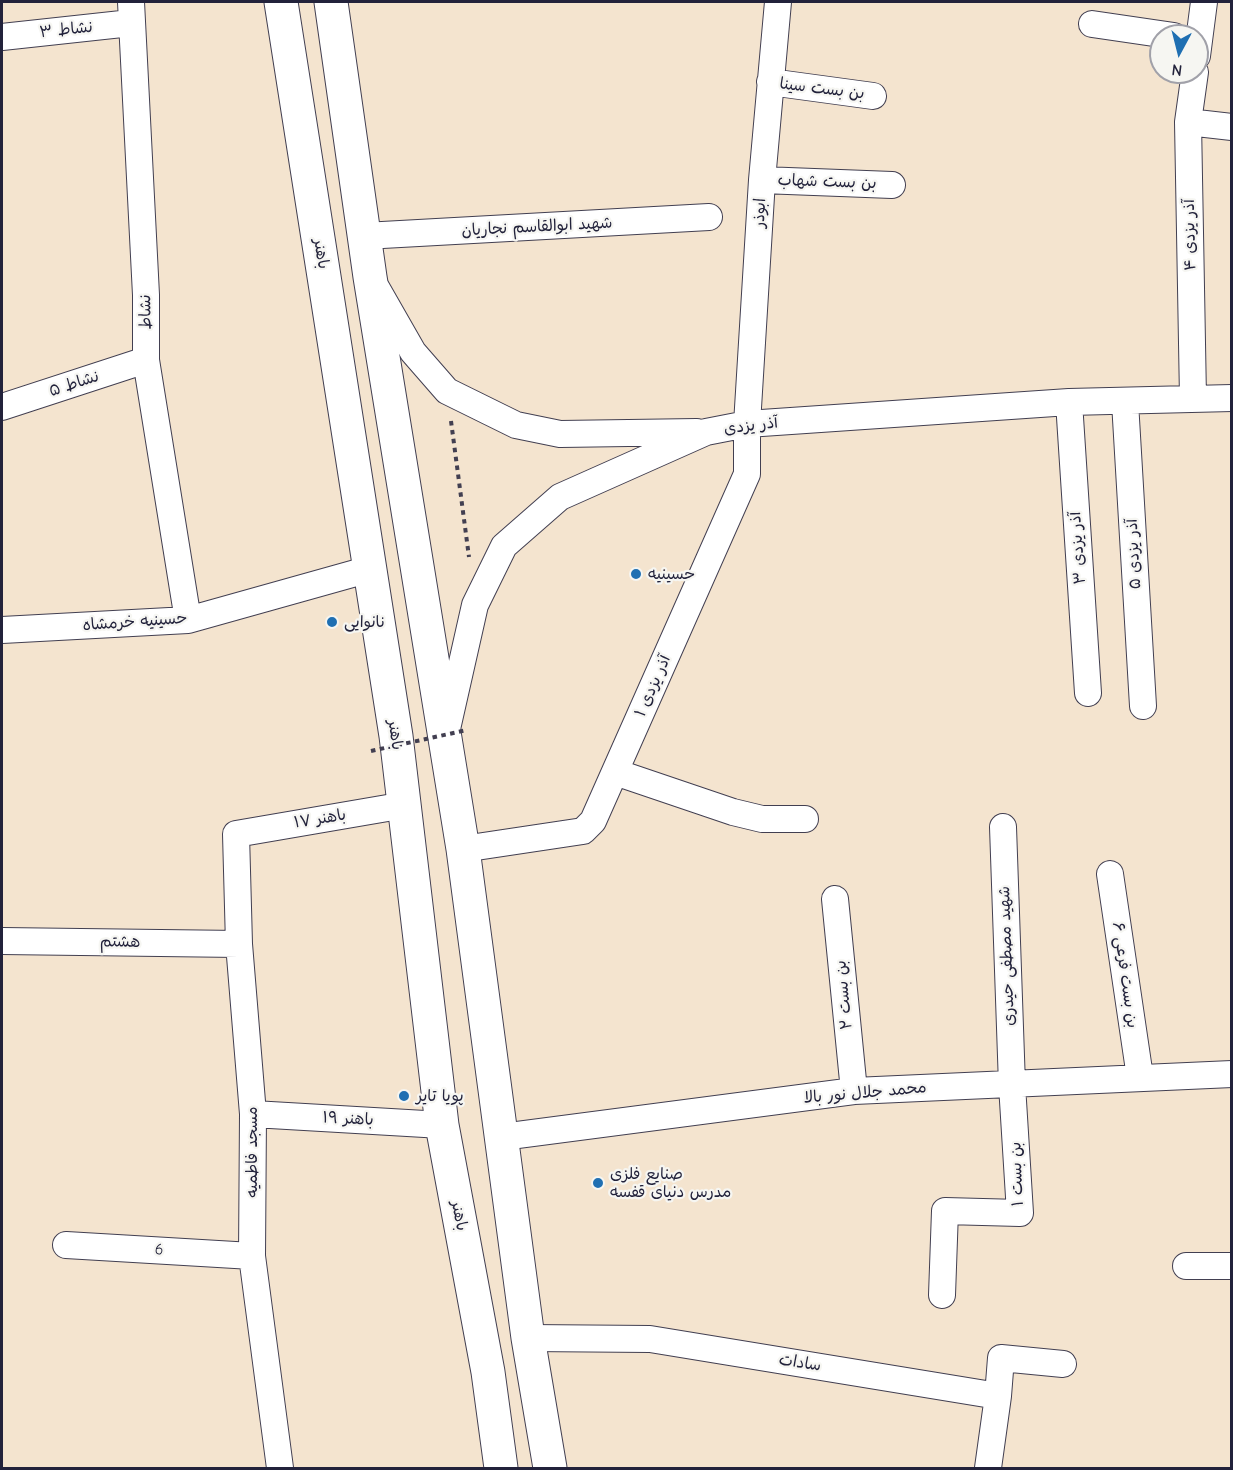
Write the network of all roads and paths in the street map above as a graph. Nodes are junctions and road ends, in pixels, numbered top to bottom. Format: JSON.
{"nodes":[{"id":1,"x":281,"y":2,"type":"edge"},
{"id":2,"x":331,"y":2,"type":"edge"},
{"id":3,"x":778,"y":2,"type":"edge"},
{"id":4,"x":1204,"y":2,"type":"edge"},
{"id":5,"x":131,"y":12,"type":"edge"},
{"id":6,"x":1092,"y":24,"type":"dead end"},
{"id":7,"x":1201,"y":24,"type":"edge"},
{"id":8,"x":1149,"y":32,"type":"edge"},
{"id":9,"x":2,"y":37,"type":"edge"},
{"id":10,"x":770,"y":82,"type":"junction"},
{"id":11,"x":1193,"y":84,"type":"edge"},
{"id":12,"x":873,"y":96,"type":"dead end"},
{"id":13,"x":1188,"y":122,"type":"junction"},
{"id":14,"x":1232,"y":127,"type":"edge"},
{"id":15,"x":762,"y":180,"type":"junction"},
{"id":16,"x":892,"y":184,"type":"dead end"},
{"id":17,"x":709,"y":217,"type":"dead end"},
{"id":18,"x":364,"y":236,"type":"junction"},
{"id":19,"x":370,"y":277,"type":"junction"},
{"id":20,"x":147,"y":360,"type":"junction"},
{"id":21,"x":447,"y":392,"type":"junction"},
{"id":22,"x":1193,"y":398,"type":"junction"},
{"id":23,"x":1232,"y":398,"type":"edge"},
{"id":24,"x":1069,"y":402,"type":"junction"},
{"id":25,"x":1125,"y":402,"type":"junction"},
{"id":26,"x":2,"y":407,"type":"edge"},
{"id":27,"x":747,"y":424,"type":"junction"},
{"id":28,"x":706,"y":432,"type":"junction"},
{"id":29,"x":469,"y":557,"type":"dead end"},
{"id":30,"x":370,"y":569,"type":"junction"},
{"id":31,"x":188,"y":620,"type":"junction"},
{"id":32,"x":2,"y":630,"type":"edge"},
{"id":33,"x":1088,"y":693,"type":"dead end"},
{"id":34,"x":1143,"y":706,"type":"dead end"},
{"id":35,"x":456,"y":734,"type":"junction"},
{"id":36,"x":371,"y":751,"type":"dead end"},
{"id":37,"x":615,"y":772,"type":"junction"},
{"id":38,"x":405,"y":805,"type":"junction"},
{"id":39,"x":805,"y":819,"type":"dead end"},
{"id":40,"x":1003,"y":827,"type":"dead end"},
{"id":41,"x":236,"y":834,"type":"joint"},
{"id":42,"x":464,"y":849,"type":"junction"},
{"id":43,"x":1110,"y":874,"type":"dead end"},
{"id":44,"x":835,"y":899,"type":"dead end"},
{"id":45,"x":2,"y":941,"type":"edge"},
{"id":46,"x":239,"y":944,"type":"junction"},
{"id":47,"x":1232,"y":1074,"type":"edge"},
{"id":48,"x":1140,"y":1077,"type":"junction"},
{"id":49,"x":1012,"y":1085,"type":"junction"},
{"id":50,"x":854,"y":1091,"type":"junction"},
{"id":51,"x":253,"y":1114,"type":"junction"},
{"id":52,"x":442,"y":1125,"type":"junction"},
{"id":53,"x":502,"y":1137,"type":"junction"},
{"id":54,"x":66,"y":1245,"type":"dead end"},
{"id":55,"x":252,"y":1256,"type":"junction"},
{"id":56,"x":1186,"y":1266,"type":"dead end"},
{"id":57,"x":1232,"y":1266,"type":"edge"},
{"id":58,"x":942,"y":1295,"type":"dead end"},
{"id":59,"x":528,"y":1338,"type":"junction"},
{"id":60,"x":1063,"y":1364,"type":"dead end"},
{"id":61,"x":998,"y":1396,"type":"junction"},
{"id":62,"x":280,"y":1468,"type":"edge"},
{"id":63,"x":501,"y":1468,"type":"edge"},
{"id":64,"x":550,"y":1468,"type":"edge"},
{"id":65,"x":988,"y":1468,"type":"edge"}],
"edges":[{"from":1,"to":30,"type":"main road","name":"باهنر"},
{"from":2,"to":18,"type":"main road"},
{"from":3,"to":10,"type":"street","name":"ابوذر"},
{"from":4,"to":7,"type":"street"},
{"from":5,"to":9,"type":"street","name":"نشاط ۳"},
{"from":5,"to":20,"type":"street","name":"نشاط"},
{"from":6,"to":8,"type":"street"},
{"from":10,"to":12,"type":"street","name":"بن بست سینا"},
{"from":10,"to":15,"type":"street","name":"ابوذر"},
{"from":11,"to":13,"type":"street","name":"۴ آذر یزدی"},
{"from":13,"to":14,"type":"street"},
{"from":13,"to":22,"type":"street","name":"۴ آذر یزدی"},
{"from":15,"to":16,"type":"street","name":"بن بست شهاب"},
{"from":15,"to":27,"type":"street","name":"ابوذر"},
{"from":17,"to":18,"type":"street","name":"شهید ابوالقاسم نجاریان"},
{"from":18,"to":19,"type":"main road"},
{"from":19,"to":21,"type":"street"},
{"from":19,"to":35,"type":"main road"},
{"from":20,"to":26,"type":"street","name":"نشاط ۵"},
{"from":20,"to":31,"type":"street","name":"نشاط"},
{"from":21,"to":28,"type":"street"},
{"from":21,"to":29,"type":"path"},
{"from":22,"to":23,"type":"street","name":"آذر یزدی"},
{"from":22,"to":25,"type":"street","name":"آذر یزدی"},
{"from":24,"to":25,"type":"street","name":"آذر یزدی"},
{"from":24,"to":27,"type":"street","name":"آذر یزدی"},
{"from":24,"to":33,"type":"street","name":"آذر یزدی ۳"},
{"from":25,"to":34,"type":"street","name":"آذر یزدی ۵"},
{"from":27,"to":28,"type":"street","name":"آذر یزدی"},
{"from":27,"to":37,"type":"street","name":"آذر یزدی ۱"},
{"from":28,"to":35,"type":"street","name":"آذر یزدی"},
{"from":30,"to":31,"type":"street","name":"حسینیه خرمشاه"},
{"from":30,"to":38,"type":"main road","name":"باهنر"},
{"from":31,"to":32,"type":"street","name":"حسینیه خرمشاه"},
{"from":35,"to":36,"type":"path","bridge":true},
{"from":35,"to":42,"type":"main road"},
{"from":37,"to":39,"type":"street"},
{"from":37,"to":42,"type":"street","name":"آذر یزدی ۱"},
{"from":38,"to":41,"type":"street","name":"باهنر ۱۷"},
{"from":38,"to":52,"type":"main road","name":"باهنر"},
{"from":40,"to":49,"type":"street","name":"شهید مصطفی حیدری"},
{"from":41,"to":46,"type":"street","name":"مسجد فاطمیه"},
{"from":42,"to":53,"type":"main road"},
{"from":43,"to":48,"type":"street","name":"بن بست فرعی ۶"},
{"from":44,"to":50,"type":"street","name":"بن بست ۲"},
{"from":45,"to":46,"type":"street","name":"هشتم"},
{"from":46,"to":51,"type":"street","name":"مسجد فاطمیه"},
{"from":47,"to":48,"type":"street","name":"محمد جلال نور بالا"},
{"from":48,"to":49,"type":"street","name":"محمد جلال نور بالا"},
{"from":49,"to":50,"type":"street","name":"محمد جلال نور بالا"},
{"from":49,"to":58,"type":"street","name":"بن بست ۱"},
{"from":50,"to":53,"type":"street","name":"محمد جلال نور بالا"},
{"from":51,"to":52,"type":"street","name":"باهنر ۱۹"},
{"from":51,"to":55,"type":"street","name":"مسجد فاطمیه"},
{"from":52,"to":63,"type":"main road","name":"باهنر"},
{"from":53,"to":59,"type":"main road"},
{"from":54,"to":55,"type":"street","name":"6"},
{"from":55,"to":62,"type":"street","name":"مسجد فاطمیه"},
{"from":56,"to":57,"type":"street"},
{"from":59,"to":61,"type":"street","name":"سادات"},
{"from":59,"to":64,"type":"main road"},
{"from":60,"to":61,"type":"street"},
{"from":61,"to":65,"type":"street"}]}
